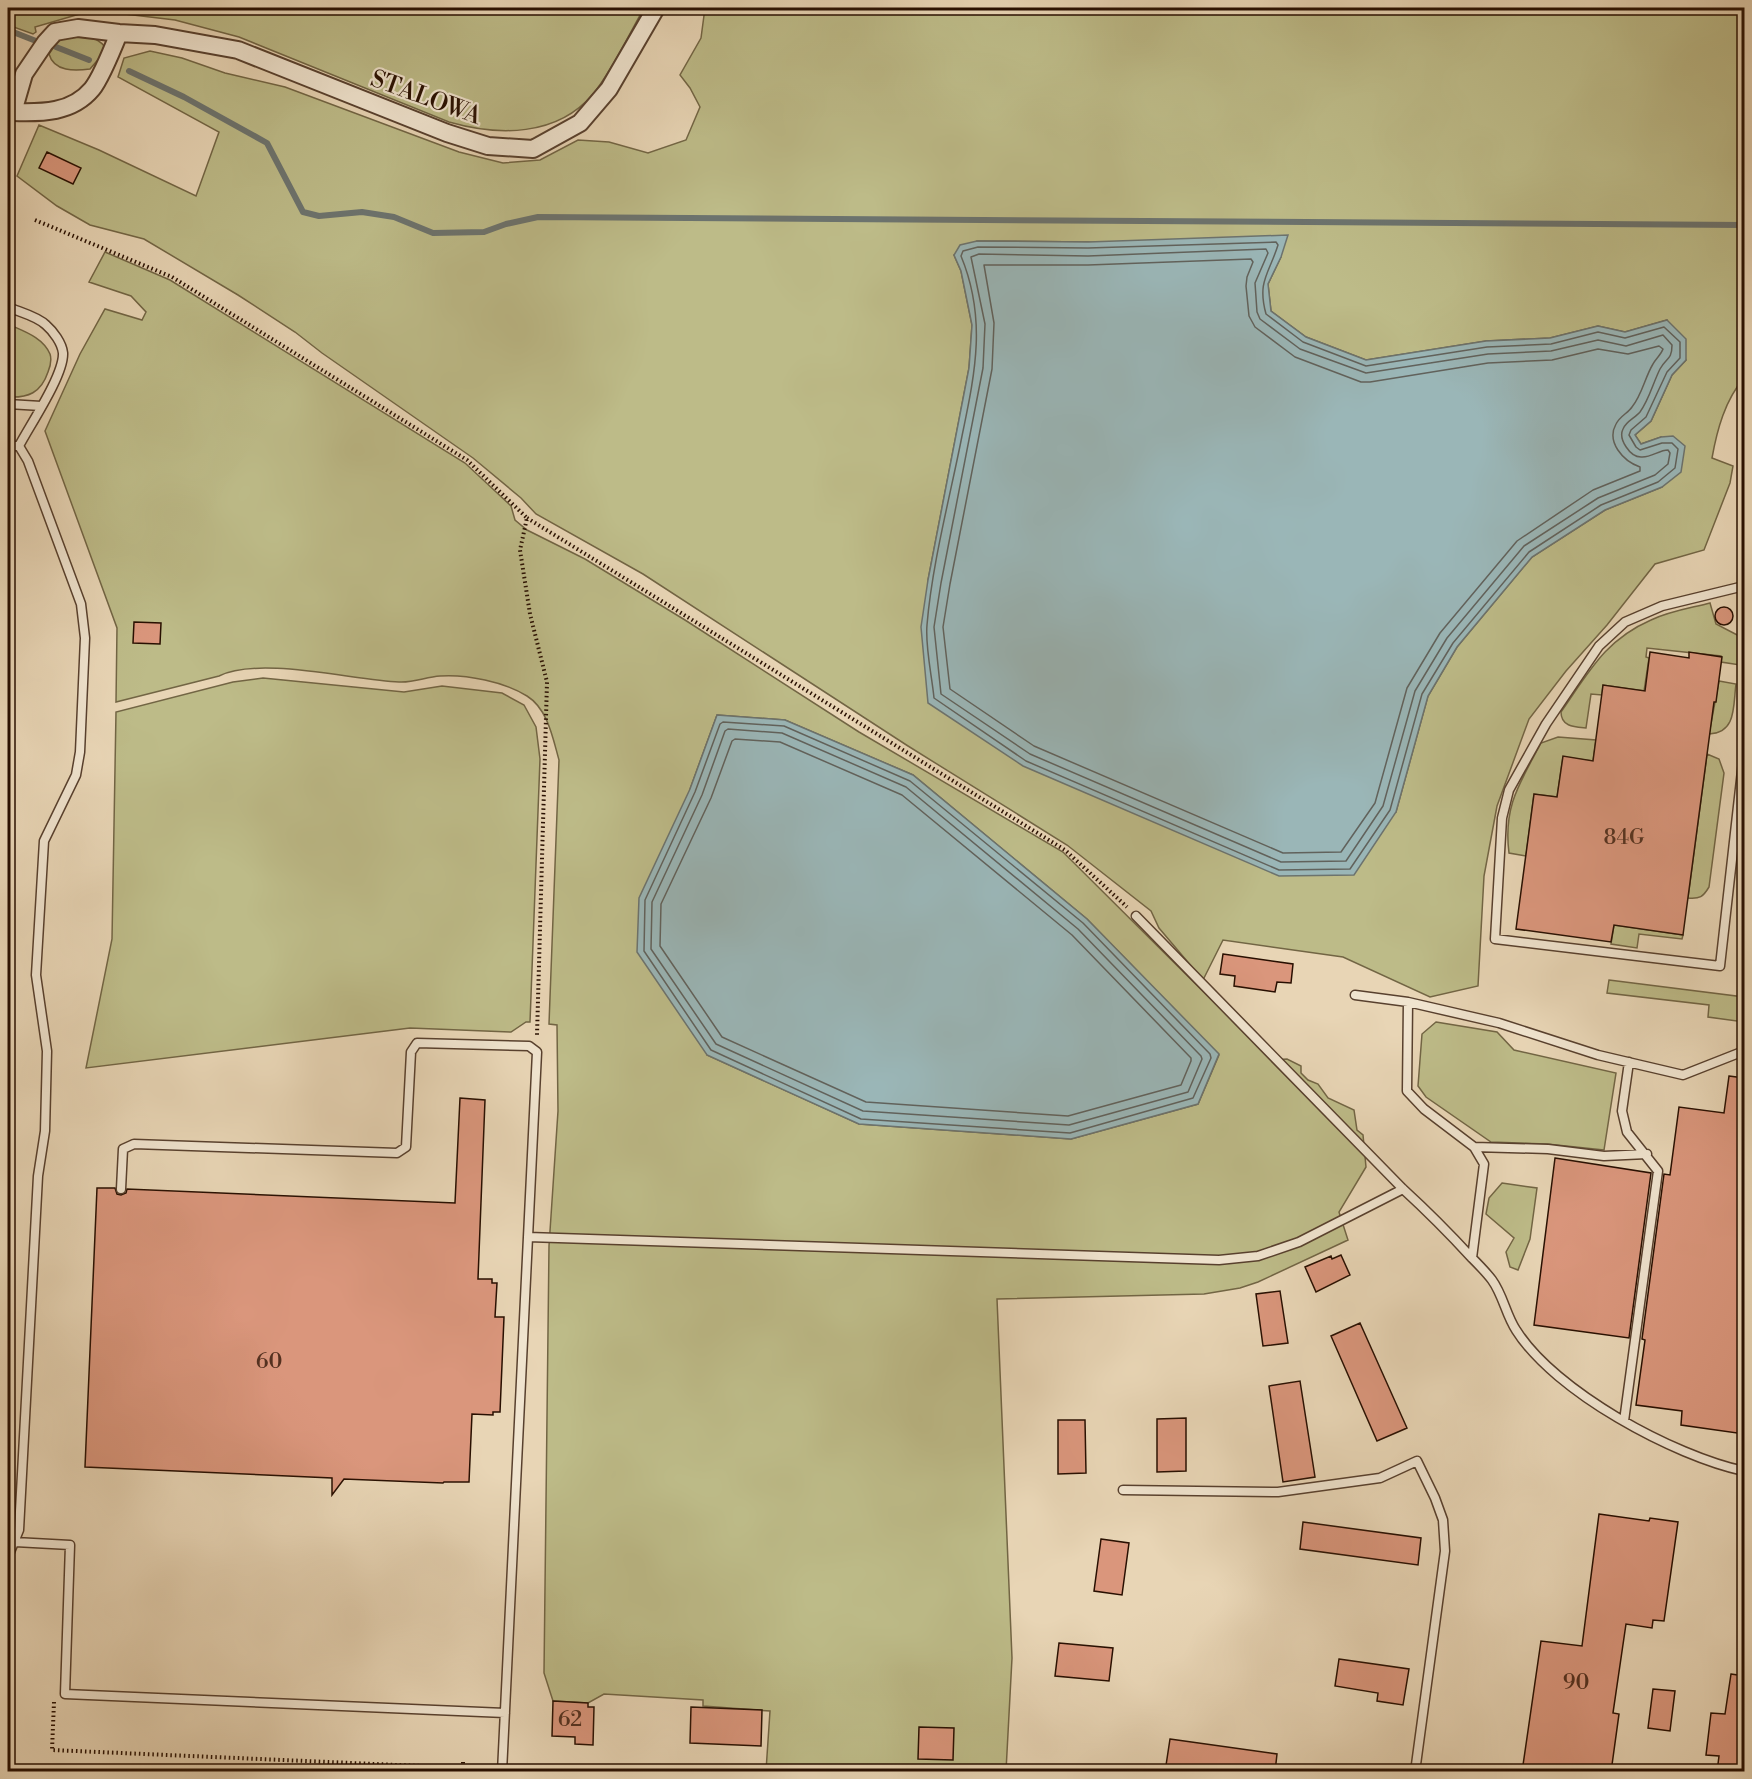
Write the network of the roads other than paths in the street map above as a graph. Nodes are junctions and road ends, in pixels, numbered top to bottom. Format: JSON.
{"nodes":[{"id":1,"x":656,"y":8,"type":"edge"},
{"id":2,"x":120,"y":33,"type":"junction"},
{"id":3,"x":8,"y":307,"type":"edge"},
{"id":4,"x":8,"y":405,"type":"edge"},
{"id":5,"x":41,"y":406,"type":"junction"},
{"id":6,"x":8,"y":446,"type":"edge"},
{"id":7,"x":19,"y":446,"type":"junction"},
{"id":8,"x":1744,"y":585,"type":"edge"},
{"id":9,"x":1744,"y":753,"type":"edge"},
{"id":10,"x":1136,"y":916,"type":"road end"},
{"id":11,"x":1355,"y":995,"type":"dead end"},
{"id":12,"x":1408,"y":1002,"type":"junction"},
{"id":13,"x":1744,"y":1051,"type":"edge"},
{"id":14,"x":1629,"y":1062,"type":"junction"},
{"id":15,"x":1474,"y":1147,"type":"junction"},
{"id":16,"x":1647,"y":1154,"type":"junction"},
{"id":17,"x":121,"y":1189,"type":"dead end"},
{"id":18,"x":1403,"y":1189,"type":"junction"},
{"id":19,"x":528,"y":1237,"type":"junction"},
{"id":20,"x":1472,"y":1258,"type":"junction"},
{"id":21,"x":1624,"y":1421,"type":"junction"},
{"id":22,"x":1744,"y":1471,"type":"edge"},
{"id":23,"x":1123,"y":1490,"type":"dead end"},
{"id":24,"x":15,"y":1542,"type":"junction"},
{"id":25,"x":8,"y":1557,"type":"edge"},
{"id":26,"x":8,"y":1574,"type":"edge"},
{"id":27,"x":505,"y":1713,"type":"junction"},
{"id":28,"x":502,"y":1772,"type":"edge"},
{"id":29,"x":1415,"y":1772,"type":"edge"}],
"edges":[{"from":1,"to":2,"type":"street","name":"STALOWA"},
{"from":2,"to":2,"type":"street","name":"STALOWA"},
{"from":3,"to":5,"type":"lane"},
{"from":4,"to":5,"type":"lane"},
{"from":5,"to":7,"type":"lane"},
{"from":6,"to":7,"type":"lane"},
{"from":7,"to":24,"type":"lane"},
{"from":8,"to":9,"type":"lane"},
{"from":10,"to":18,"type":"lane"},
{"from":11,"to":12,"type":"lane"},
{"from":12,"to":14,"type":"lane"},
{"from":12,"to":15,"type":"lane"},
{"from":13,"to":14,"type":"lane"},
{"from":14,"to":16,"type":"lane"},
{"from":15,"to":16,"type":"lane"},
{"from":15,"to":20,"type":"lane"},
{"from":16,"to":21,"type":"lane"},
{"from":17,"to":19,"type":"lane"},
{"from":18,"to":19,"type":"lane"},
{"from":18,"to":20,"type":"lane"},
{"from":19,"to":27,"type":"lane"},
{"from":20,"to":21,"type":"lane"},
{"from":21,"to":22,"type":"lane"},
{"from":23,"to":29,"type":"lane"},
{"from":24,"to":25,"type":"lane"},
{"from":24,"to":27,"type":"lane"},
{"from":25,"to":26,"type":"lane"},
{"from":27,"to":28,"type":"lane"}]}
